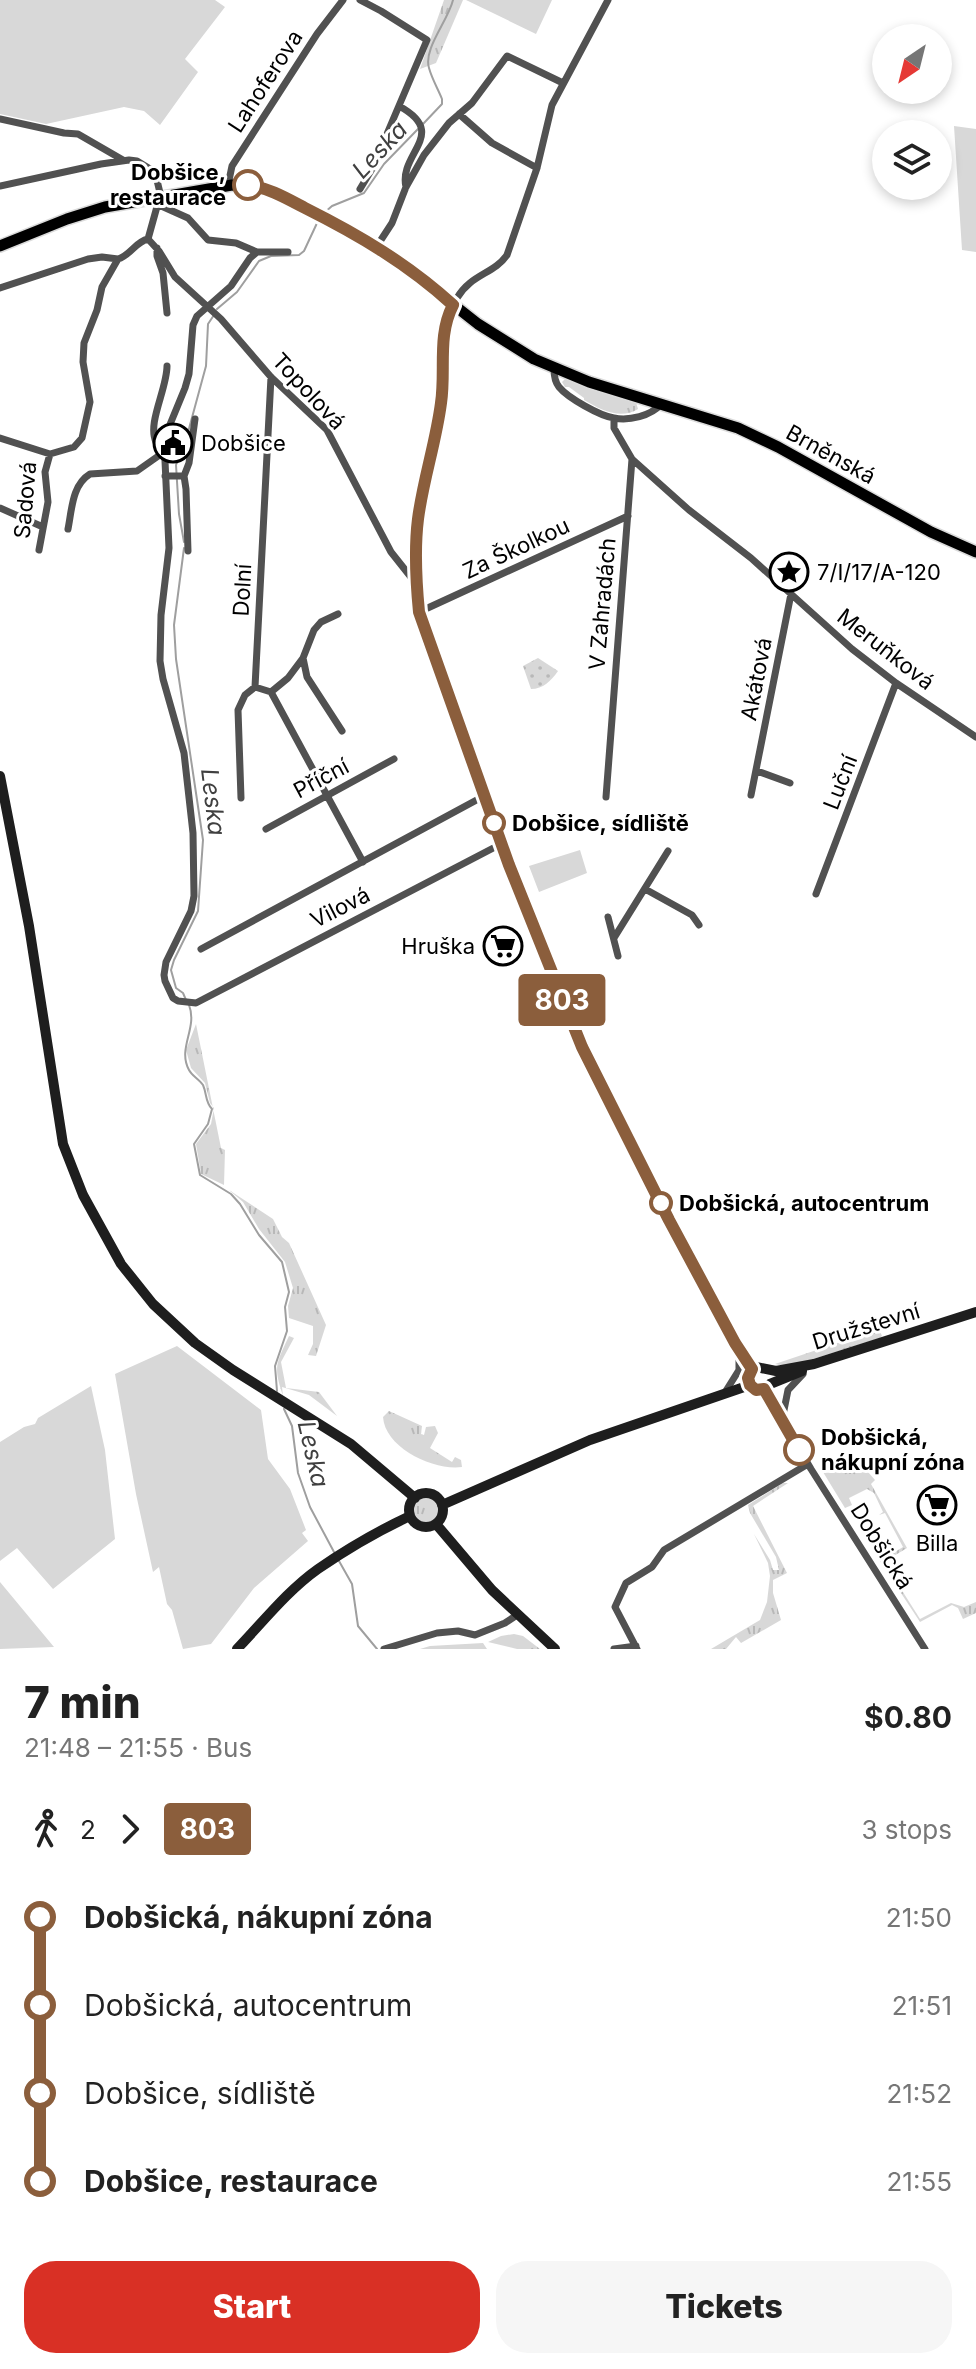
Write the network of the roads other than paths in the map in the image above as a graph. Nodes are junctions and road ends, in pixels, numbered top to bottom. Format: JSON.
{"nodes":[{"id":1,"x":343,"y":0,"type":"edge"},
{"id":2,"x":360,"y":0,"type":"edge"},
{"id":3,"x":608,"y":0,"type":"edge"},
{"id":4,"x":563,"y":83,"type":"junction"},
{"id":5,"x":399,"y":106,"type":"junction"},
{"id":6,"x":459,"y":114,"type":"junction"},
{"id":7,"x":0,"y":119,"type":"edge"},
{"id":8,"x":125,"y":161,"type":"junction"},
{"id":9,"x":537,"y":168,"type":"junction"},
{"id":10,"x":228,"y":185,"type":"junction"},
{"id":11,"x":0,"y":186,"type":"edge"},
{"id":12,"x":406,"y":187,"type":"junction"},
{"id":13,"x":360,"y":189,"type":"dead end"},
{"id":14,"x":159,"y":200,"type":"junction"},
{"id":15,"x":148,"y":239,"type":"junction"},
{"id":16,"x":0,"y":246,"type":"edge"},
{"id":17,"x":377,"y":246,"type":"junction"},
{"id":18,"x":157,"y":248,"type":"junction"},
{"id":19,"x":257,"y":252,"type":"junction"},
{"id":20,"x":288,"y":252,"type":"dead end"},
{"id":21,"x":118,"y":259,"type":"junction"},
{"id":22,"x":0,"y":288,"type":"edge"},
{"id":23,"x":453,"y":305,"type":"junction"},
{"id":24,"x":167,"y":313,"type":"dead end"},
{"id":25,"x":212,"y":313,"type":"junction"},
{"id":26,"x":167,"y":366,"type":"dead end"},
{"id":27,"x":554,"y":369,"type":"junction"},
{"id":28,"x":271,"y":377,"type":"junction"},
{"id":29,"x":661,"y":403,"type":"junction"},
{"id":30,"x":614,"y":418,"type":"junction"},
{"id":31,"x":195,"y":419,"type":"dead end"},
{"id":32,"x":0,"y":438,"type":"edge"},
{"id":33,"x":164,"y":452,"type":"junction"},
{"id":34,"x":50,"y":454,"type":"junction"},
{"id":35,"x":632,"y":459,"type":"junction"},
{"id":36,"x":175,"y":476,"type":"junction"},
{"id":37,"x":0,"y":508,"type":"edge"},
{"id":38,"x":628,"y":516,"type":"junction"},
{"id":39,"x":43,"y":527,"type":"junction"},
{"id":40,"x":68,"y":529,"type":"dead end"},
{"id":41,"x":39,"y":550,"type":"dead end"},
{"id":42,"x":188,"y":551,"type":"dead end"},
{"id":43,"x":976,"y":552,"type":"edge"},
{"id":44,"x":416,"y":582,"type":"junction"},
{"id":45,"x":791,"y":594,"type":"junction"},
{"id":46,"x":419,"y":612,"type":"junction"},
{"id":47,"x":338,"y":614,"type":"dead end"},
{"id":48,"x":303,"y":658,"type":"junction"},
{"id":49,"x":292,"y":672,"type":"junction"},
{"id":50,"x":307,"y":677,"type":"junction"},
{"id":51,"x":896,"y":683,"type":"junction"},
{"id":52,"x":255,"y":687,"type":"junction"},
{"id":53,"x":271,"y":692,"type":"junction"},
{"id":54,"x":342,"y":731,"type":"dead end"},
{"id":55,"x":976,"y":737,"type":"edge"},
{"id":56,"x":394,"y":759,"type":"dead end"},
{"id":57,"x":757,"y":771,"type":"junction"},
{"id":58,"x":0,"y":776,"type":"edge"},
{"id":59,"x":790,"y":783,"type":"dead end"},
{"id":60,"x":326,"y":795,"type":"junction"},
{"id":61,"x":751,"y":795,"type":"dead end"},
{"id":62,"x":484,"y":796,"type":"junction"},
{"id":63,"x":606,"y":797,"type":"dead end"},
{"id":64,"x":241,"y":798,"type":"dead end"},
{"id":65,"x":266,"y":829,"type":"dead end"},
{"id":66,"x":501,"y":844,"type":"junction"},
{"id":67,"x":668,"y":851,"type":"dead end"},
{"id":68,"x":363,"y":862,"type":"junction"},
{"id":69,"x":645,"y":889,"type":"junction"},
{"id":70,"x":816,"y":894,"type":"dead end"},
{"id":71,"x":608,"y":917,"type":"dead end"},
{"id":72,"x":699,"y":925,"type":"dead end"},
{"id":73,"x":614,"y":938,"type":"junction"},
{"id":74,"x":201,"y":949,"type":"dead end"},
{"id":75,"x":618,"y":956,"type":"dead end"},
{"id":76,"x":976,"y":1312,"type":"edge"},
{"id":77,"x":739,"y":1349,"type":"junction"},
{"id":78,"x":814,"y":1364,"type":"junction"},
{"id":79,"x":752,"y":1369,"type":"junction"},
{"id":80,"x":768,"y":1369,"type":"junction"},
{"id":81,"x":750,"y":1385,"type":"junction"},
{"id":82,"x":767,"y":1387,"type":"junction"},
{"id":83,"x":724,"y":1395,"type":"junction"},
{"id":84,"x":782,"y":1420,"type":"junction"},
{"id":85,"x":808,"y":1464,"type":"junction"},
{"id":86,"x":415,"y":1498,"type":"junction"},
{"id":87,"x":442,"y":1505,"type":"junction"},
{"id":88,"x":410,"y":1516,"type":"junction"},
{"id":89,"x":436,"y":1524,"type":"junction"},
{"id":90,"x":517,"y":1615,"type":"junction"},
{"id":91,"x":637,"y":1648,"type":"edge"},
{"id":92,"x":237,"y":1649,"type":"edge"},
{"id":93,"x":384,"y":1649,"type":"edge"},
{"id":94,"x":555,"y":1649,"type":"edge"},
{"id":95,"x":614,"y":1649,"type":"edge"},
{"id":96,"x":925,"y":1649,"type":"edge"}],
"edges":[{"from":1,"to":10,"type":"street","name":"Lahoferova"},
{"from":2,"to":5,"type":"street"},
{"from":3,"to":4,"type":"street"},
{"from":4,"to":6,"type":"street"},
{"from":4,"to":9,"type":"street"},
{"from":5,"to":12,"type":"street"},
{"from":5,"to":13,"type":"street"},
{"from":6,"to":9,"type":"street"},
{"from":6,"to":12,"type":"street"},
{"from":7,"to":8,"type":"street"},
{"from":8,"to":11,"type":"street"},
{"from":8,"to":14,"type":"street"},
{"from":9,"to":23,"type":"street"},
{"from":10,"to":14,"type":"main road","name":"Brněnská"},
{"from":10,"to":17,"type":"main road","name":"Brněnská"},
{"from":12,"to":17,"type":"street"},
{"from":14,"to":15,"type":"street"},
{"from":14,"to":16,"type":"main road","name":"Brněnská"},
{"from":14,"to":19,"type":"street"},
{"from":15,"to":18,"type":"street","name":"Topolová"},
{"from":15,"to":21,"type":"street"},
{"from":17,"to":23,"type":"main road","name":"Brněnská"},
{"from":18,"to":24,"type":"street"},
{"from":18,"to":25,"type":"street","name":"Topolová"},
{"from":19,"to":20,"type":"street"},
{"from":19,"to":25,"type":"street"},
{"from":21,"to":22,"type":"street"},
{"from":21,"to":34,"type":"street"},
{"from":23,"to":27,"type":"main road","name":"Brněnská"},
{"from":23,"to":44,"type":"street"},
{"from":25,"to":28,"type":"street","name":"Topolová"},
{"from":25,"to":33,"type":"street"},
{"from":26,"to":33,"type":"street"},
{"from":27,"to":29,"type":"main road","name":"Brněnská"},
{"from":27,"to":30,"type":"street","name":"Brněnská"},
{"from":28,"to":44,"type":"street","name":"Topolová"},
{"from":28,"to":52,"type":"street","name":"Dolní"},
{"from":29,"to":30,"type":"street"},
{"from":29,"to":43,"type":"main road","name":"Brněnská"},
{"from":30,"to":35,"type":"street"},
{"from":31,"to":36,"type":"street"},
{"from":32,"to":34,"type":"street","name":"Sadová"},
{"from":33,"to":36,"type":"street"},
{"from":33,"to":40,"type":"street"},
{"from":34,"to":39,"type":"street","name":"Sadová"},
{"from":35,"to":38,"type":"street","name":"V Zahradách"},
{"from":35,"to":45,"type":"street","name":"Meruňková"},
{"from":36,"to":42,"type":"street"},
{"from":36,"to":66,"type":"street","name":"Vilová"},
{"from":37,"to":39,"type":"street"},
{"from":38,"to":46,"type":"street","name":"Za Školkou"},
{"from":38,"to":63,"type":"street","name":"V Zahradách"},
{"from":39,"to":41,"type":"street","name":"Sadová"},
{"from":44,"to":46,"type":"street"},
{"from":45,"to":51,"type":"street","name":"Meruňková"},
{"from":45,"to":57,"type":"street","name":"Akátová"},
{"from":46,"to":62,"type":"street"},
{"from":47,"to":48,"type":"street"},
{"from":48,"to":49,"type":"street"},
{"from":48,"to":50,"type":"street"},
{"from":49,"to":50,"type":"street"},
{"from":49,"to":53,"type":"street"},
{"from":50,"to":54,"type":"street"},
{"from":51,"to":55,"type":"street","name":"Meruňková"},
{"from":51,"to":70,"type":"street","name":"Luční"},
{"from":52,"to":53,"type":"street"},
{"from":52,"to":64,"type":"street","name":"Dolní"},
{"from":53,"to":60,"type":"street"},
{"from":56,"to":60,"type":"street","name":"Příční"},
{"from":57,"to":59,"type":"street"},
{"from":57,"to":61,"type":"street","name":"Akátová"},
{"from":58,"to":86,"type":"main road"},
{"from":60,"to":65,"type":"street","name":"Příční"},
{"from":60,"to":68,"type":"street"},
{"from":62,"to":66,"type":"street"},
{"from":62,"to":68,"type":"street","name":"Vilová"},
{"from":66,"to":77,"type":"street"},
{"from":67,"to":69,"type":"street"},
{"from":68,"to":74,"type":"street","name":"Vilová"},
{"from":69,"to":72,"type":"street"},
{"from":69,"to":73,"type":"street"},
{"from":71,"to":73,"type":"street"},
{"from":73,"to":75,"type":"street"},
{"from":76,"to":78,"type":"main road","name":"Družstevní"},
{"from":77,"to":79,"type":"street"},
{"from":77,"to":83,"type":"street"},
{"from":78,"to":80,"type":"main road","name":"Družstevní"},
{"from":78,"to":82,"type":"main road"},
{"from":78,"to":84,"type":"street"},
{"from":79,"to":80,"type":"main road"},
{"from":79,"to":81,"type":"main road"},
{"from":80,"to":82,"type":"main road"},
{"from":81,"to":82,"type":"main road"},
{"from":81,"to":83,"type":"main road"},
{"from":82,"to":84,"type":"street","name":"Dobšická"},
{"from":83,"to":87,"type":"main road"},
{"from":84,"to":85,"type":"street","name":"Dobšická"},
{"from":85,"to":91,"type":"street"},
{"from":85,"to":96,"type":"street","name":"Dobšická"},
{"from":86,"to":87,"type":"main road"},
{"from":86,"to":88,"type":"main road"},
{"from":87,"to":89,"type":"main road"},
{"from":88,"to":89,"type":"main road"},
{"from":88,"to":92,"type":"main road"},
{"from":89,"to":90,"type":"main road"},
{"from":90,"to":93,"type":"street"},
{"from":90,"to":94,"type":"main road"},
{"from":91,"to":95,"type":"street"}]}
